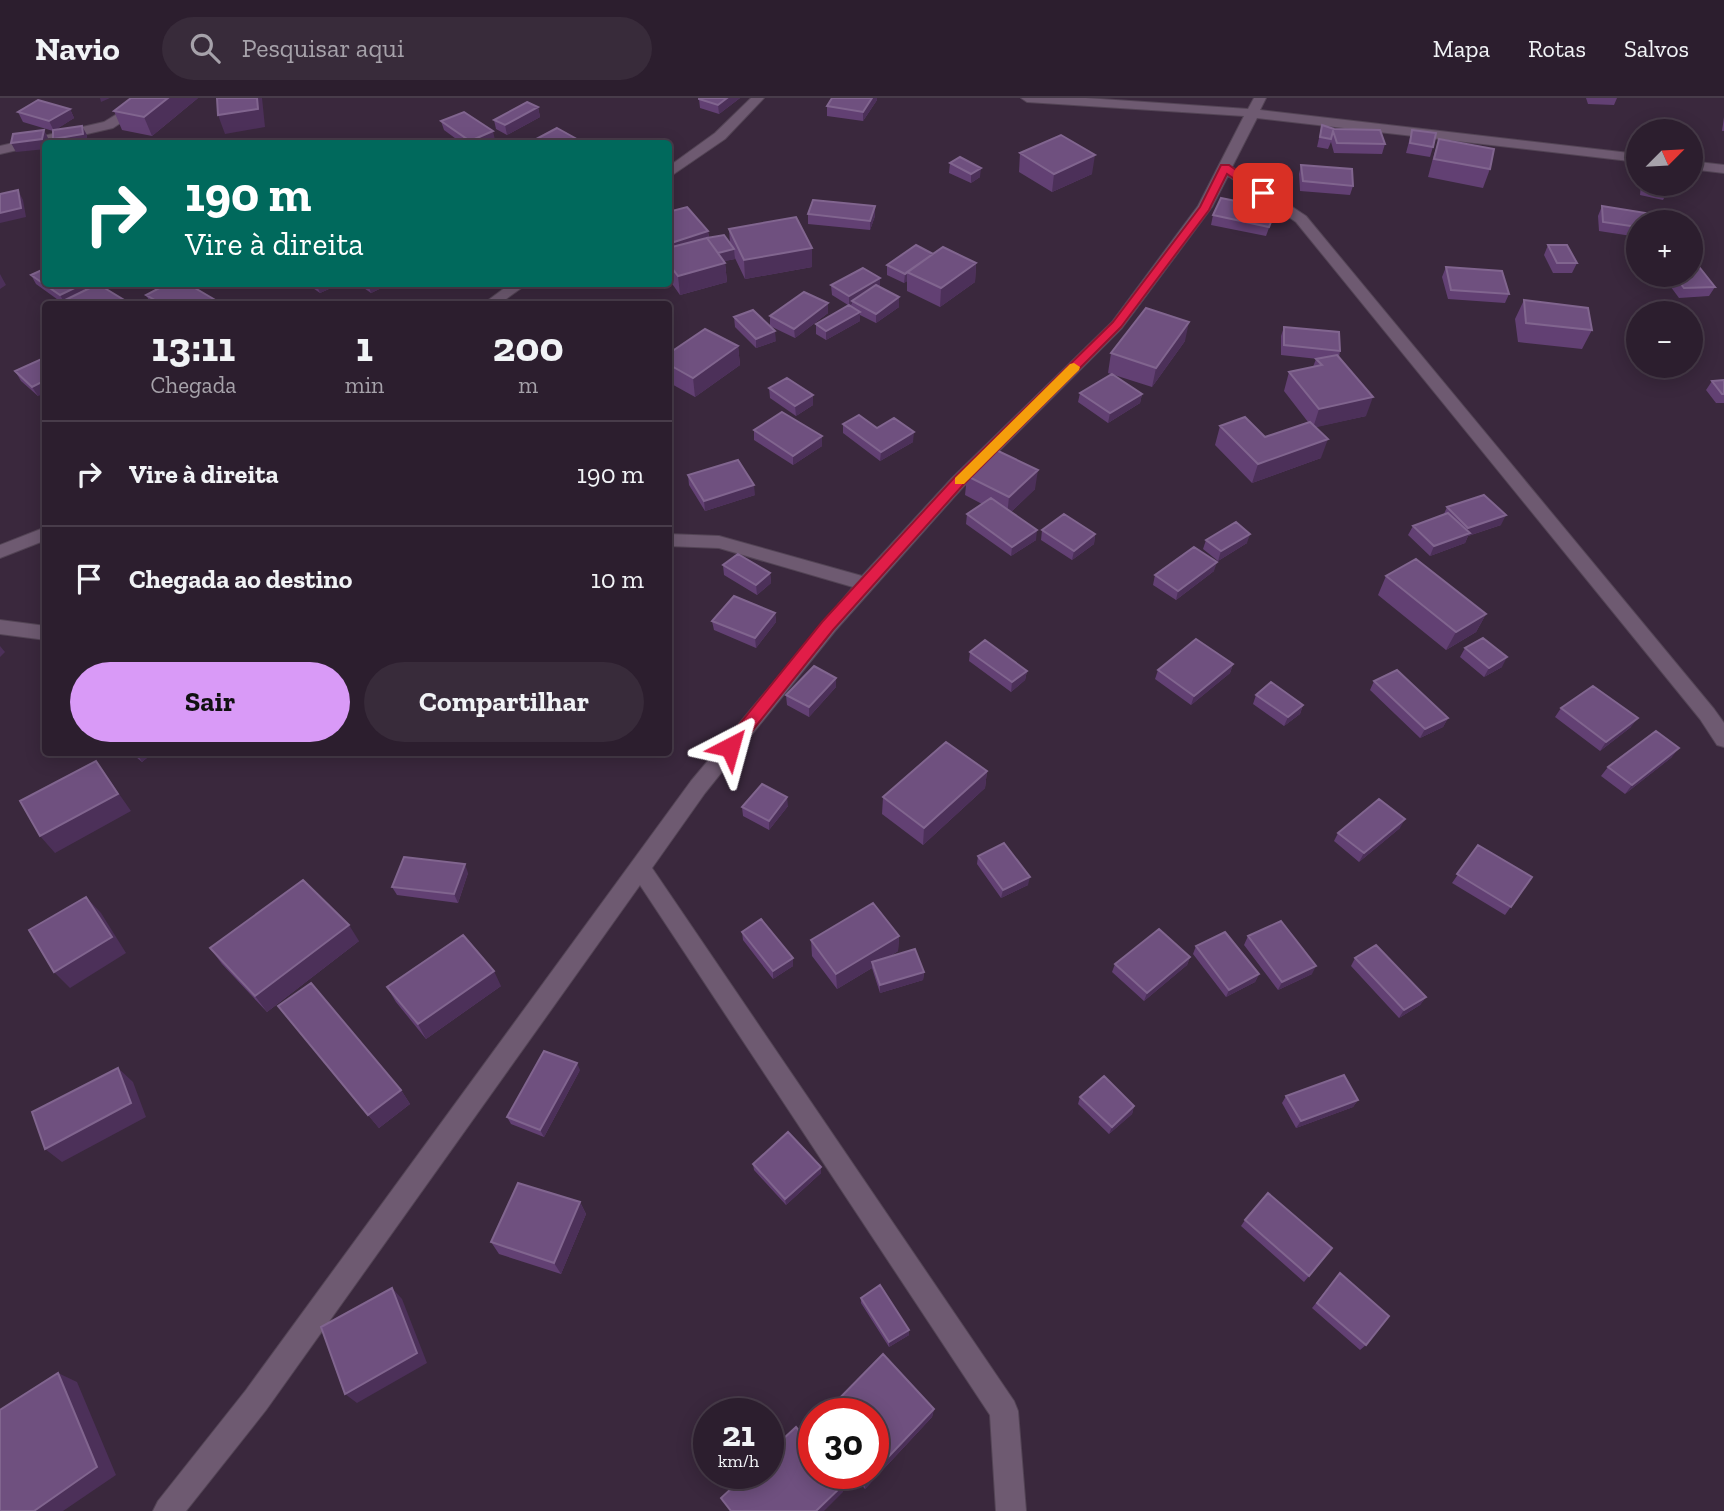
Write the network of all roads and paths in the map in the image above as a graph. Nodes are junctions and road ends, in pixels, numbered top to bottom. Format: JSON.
{"nodes":[{"id":1,"x":152,"y":98,"type":"edge"},
{"id":2,"x":758,"y":98,"type":"edge"},
{"id":3,"x":1027,"y":98,"type":"edge"},
{"id":4,"x":1256,"y":106,"type":"edge"},
{"id":5,"x":42,"y":140,"type":"edge"},
{"id":6,"x":43,"y":140,"type":"edge"},
{"id":7,"x":0,"y":150,"type":"edge"},
{"id":8,"x":1626,"y":156,"type":"edge"},
{"id":9,"x":1703,"y":167,"type":"edge"},
{"id":10,"x":1225,"y":168,"type":"junction"},
{"id":11,"x":1724,"y":169,"type":"edge"},
{"id":12,"x":672,"y":171,"type":"edge"},
{"id":13,"x":515,"y":287,"type":"edge"},
{"id":14,"x":494,"y":301,"type":"edge"},
{"id":15,"x":42,"y":535,"type":"edge"},
{"id":16,"x":672,"y":540,"type":"edge"},
{"id":17,"x":0,"y":552,"type":"edge"},
{"id":18,"x":866,"y":584,"type":"junction"},
{"id":19,"x":0,"y":627,"type":"edge"},
{"id":20,"x":42,"y":632,"type":"edge"},
{"id":21,"x":1724,"y":739,"type":"edge"},
{"id":22,"x":640,"y":868,"type":"junction"},
{"id":23,"x":167,"y":1511,"type":"edge"},
{"id":24,"x":1011,"y":1511,"type":"edge"}],
"edges":[{"from":1,"to":6,"type":"street"},
{"from":2,"to":12,"type":"street"},
{"from":3,"to":4,"type":"street"},
{"from":4,"to":8,"type":"street"},
{"from":4,"to":10,"type":"street"},
{"from":5,"to":7,"type":"street"},
{"from":9,"to":11,"type":"street"},
{"from":10,"to":18,"type":"street"},
{"from":10,"to":21,"type":"street"},
{"from":13,"to":14,"type":"street"},
{"from":15,"to":17,"type":"street"},
{"from":16,"to":18,"type":"street"},
{"from":18,"to":22,"type":"street"},
{"from":19,"to":20,"type":"street"},
{"from":22,"to":23,"type":"street"},
{"from":22,"to":24,"type":"street"}]}
